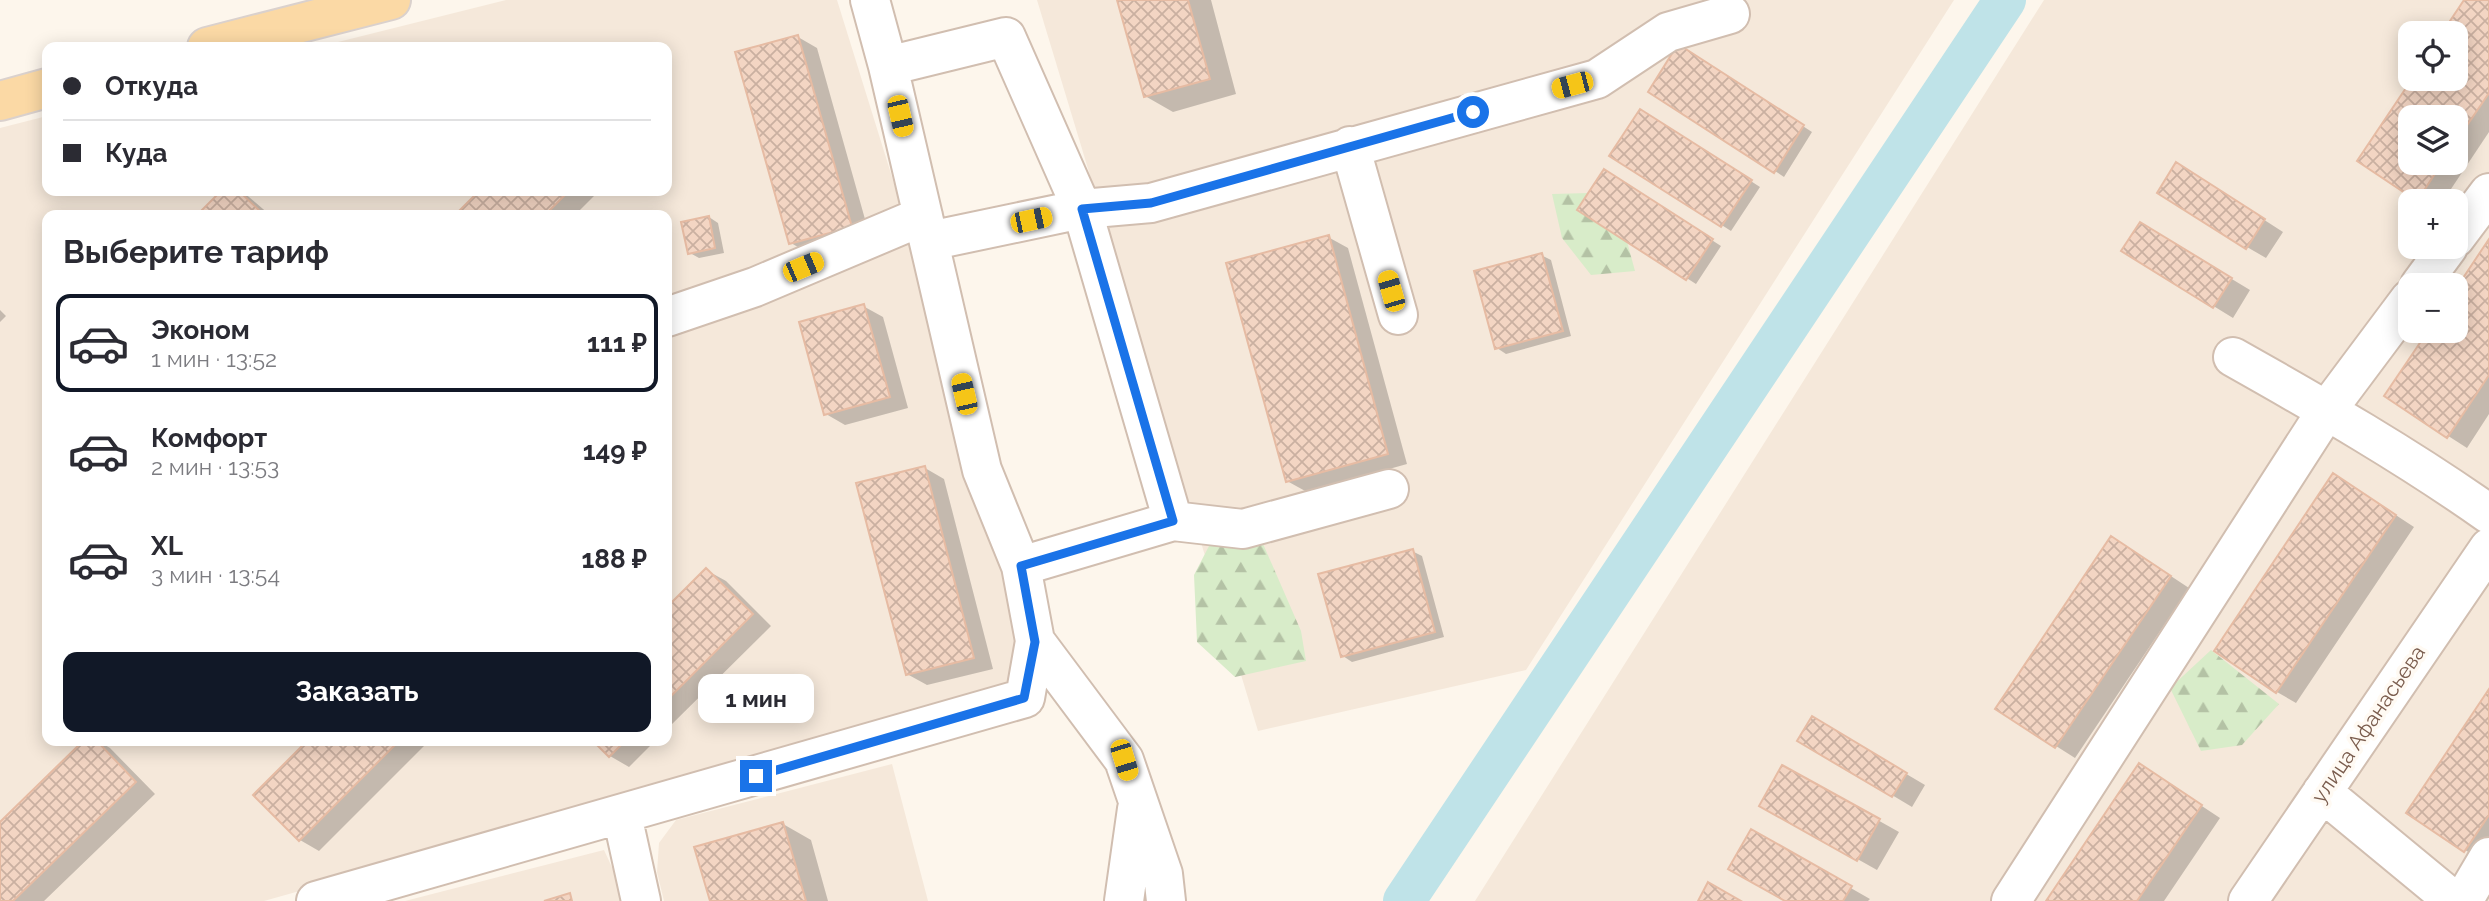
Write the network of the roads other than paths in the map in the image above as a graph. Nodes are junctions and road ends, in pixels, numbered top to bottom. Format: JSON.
{"nodes":[{"id":1,"x":391,"y":0,"type":"edge"},
{"id":2,"x":870,"y":0,"type":"edge"},
{"id":3,"x":1730,"y":13,"type":"dead end"},
{"id":4,"x":227,"y":42,"type":"edge"},
{"id":5,"x":888,"y":66,"type":"junction"},
{"id":6,"x":42,"y":90,"type":"edge"},
{"id":7,"x":0,"y":101,"type":"edge"},
{"id":8,"x":1350,"y":146,"type":"junction"},
{"id":9,"x":2489,"y":192,"type":"edge"},
{"id":10,"x":1082,"y":209,"type":"junction"},
{"id":11,"x":2468,"y":220,"type":"edge"},
{"id":12,"x":926,"y":229,"type":"junction"},
{"id":13,"x":672,"y":315,"type":"edge"},
{"id":14,"x":1398,"y":315,"type":"dead end"},
{"id":15,"x":2398,"y":315,"type":"edge"},
{"id":16,"x":2233,"y":357,"type":"dead end"},
{"id":17,"x":2327,"y":410,"type":"junction"},
{"id":18,"x":1389,"y":489,"type":"dead end"},
{"id":19,"x":2489,"y":514,"type":"edge"},
{"id":20,"x":1173,"y":521,"type":"junction"},
{"id":21,"x":2489,"y":548,"type":"edge"},
{"id":22,"x":1021,"y":566,"type":"junction"},
{"id":23,"x":1035,"y":642,"type":"junction"},
{"id":24,"x":2322,"y":792,"type":"junction"},
{"id":25,"x":1138,"y":803,"type":"junction"},
{"id":26,"x":622,"y":815,"type":"junction"},
{"id":27,"x":2489,"y":857,"type":"edge"},
{"id":28,"x":316,"y":901,"type":"edge"},
{"id":29,"x":641,"y":901,"type":"edge"},
{"id":30,"x":1124,"y":901,"type":"edge"},
{"id":31,"x":1166,"y":901,"type":"edge"},
{"id":32,"x":2011,"y":901,"type":"edge"},
{"id":33,"x":2248,"y":901,"type":"edge"},
{"id":34,"x":2454,"y":901,"type":"edge"},
{"id":35,"x":2463,"y":901,"type":"edge"}],
"edges":[{"from":1,"to":4,"type":"main road"},
{"from":2,"to":5,"type":"street"},
{"from":3,"to":8,"type":"street"},
{"from":5,"to":10,"type":"street"},
{"from":5,"to":12,"type":"street"},
{"from":6,"to":7,"type":"main road"},
{"from":8,"to":10,"type":"street"},
{"from":8,"to":14,"type":"street"},
{"from":9,"to":11,"type":"street"},
{"from":10,"to":12,"type":"street"},
{"from":10,"to":20,"type":"street"},
{"from":12,"to":13,"type":"street"},
{"from":12,"to":22,"type":"street"},
{"from":15,"to":17,"type":"street"},
{"from":16,"to":17,"type":"street"},
{"from":17,"to":19,"type":"street"},
{"from":17,"to":32,"type":"street"},
{"from":18,"to":20,"type":"street"},
{"from":20,"to":22,"type":"street"},
{"from":21,"to":24,"type":"street","name":"улица Афанасьева"},
{"from":22,"to":23,"type":"street"},
{"from":23,"to":25,"type":"street"},
{"from":23,"to":26,"type":"street"},
{"from":24,"to":33,"type":"street","name":"улица Афанасьева"},
{"from":24,"to":34,"type":"street"},
{"from":25,"to":30,"type":"street"},
{"from":25,"to":31,"type":"street"},
{"from":26,"to":28,"type":"street"},
{"from":26,"to":29,"type":"street"},
{"from":27,"to":35,"type":"street"}]}
